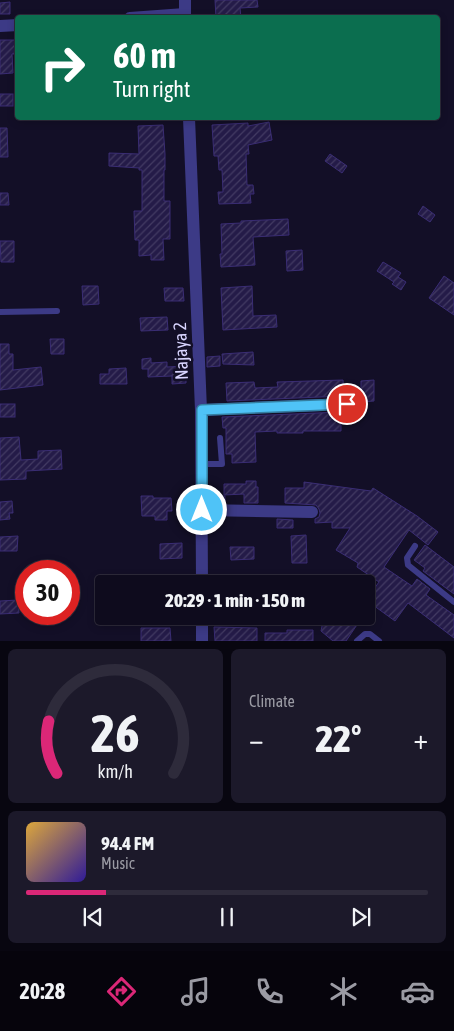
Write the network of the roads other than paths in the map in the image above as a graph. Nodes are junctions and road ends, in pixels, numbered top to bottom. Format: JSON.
{"nodes":[{"id":1,"x":185,"y":0,"type":"edge"},
{"id":2,"x":185,"y":15,"type":"edge"},
{"id":3,"x":15,"y":25,"type":"edge"},
{"id":4,"x":0,"y":26,"type":"edge"},
{"id":5,"x":189,"y":120,"type":"edge"},
{"id":6,"x":57,"y":310,"type":"dead end"},
{"id":7,"x":0,"y":312,"type":"edge"},
{"id":8,"x":347,"y":404,"type":"dead end"},
{"id":9,"x":202,"y":410,"type":"junction"},
{"id":10,"x":220,"y":438,"type":"dead end"},
{"id":11,"x":202,"y":464,"type":"junction"},
{"id":12,"x":202,"y":510,"type":"junction"},
{"id":13,"x":312,"y":512,"type":"dead end"},
{"id":14,"x":415,"y":546,"type":"dead end"},
{"id":15,"x":202,"y":575,"type":"edge"},
{"id":16,"x":454,"y":602,"type":"edge"},
{"id":17,"x":202,"y":625,"type":"edge"},
{"id":18,"x":202,"y":641,"type":"edge"},
{"id":19,"x":357,"y":641,"type":"edge"},
{"id":20,"x":379,"y":641,"type":"edge"}],
"edges":[{"from":1,"to":2,"type":"street"},
{"from":3,"to":4,"type":"street"},
{"from":5,"to":9,"type":"street","name":"Najaya 2"},
{"from":6,"to":7,"type":"lane"},
{"from":8,"to":9,"type":"street"},
{"from":9,"to":11,"type":"street","name":"Najaya 2"},
{"from":10,"to":11,"type":"lane"},
{"from":11,"to":12,"type":"street","name":"Najaya 2"},
{"from":12,"to":13,"type":"street"},
{"from":12,"to":15,"type":"street","name":"Najaya 2"},
{"from":14,"to":16,"type":"lane"},
{"from":17,"to":18,"type":"street"},
{"from":19,"to":20,"type":"lane"}]}
